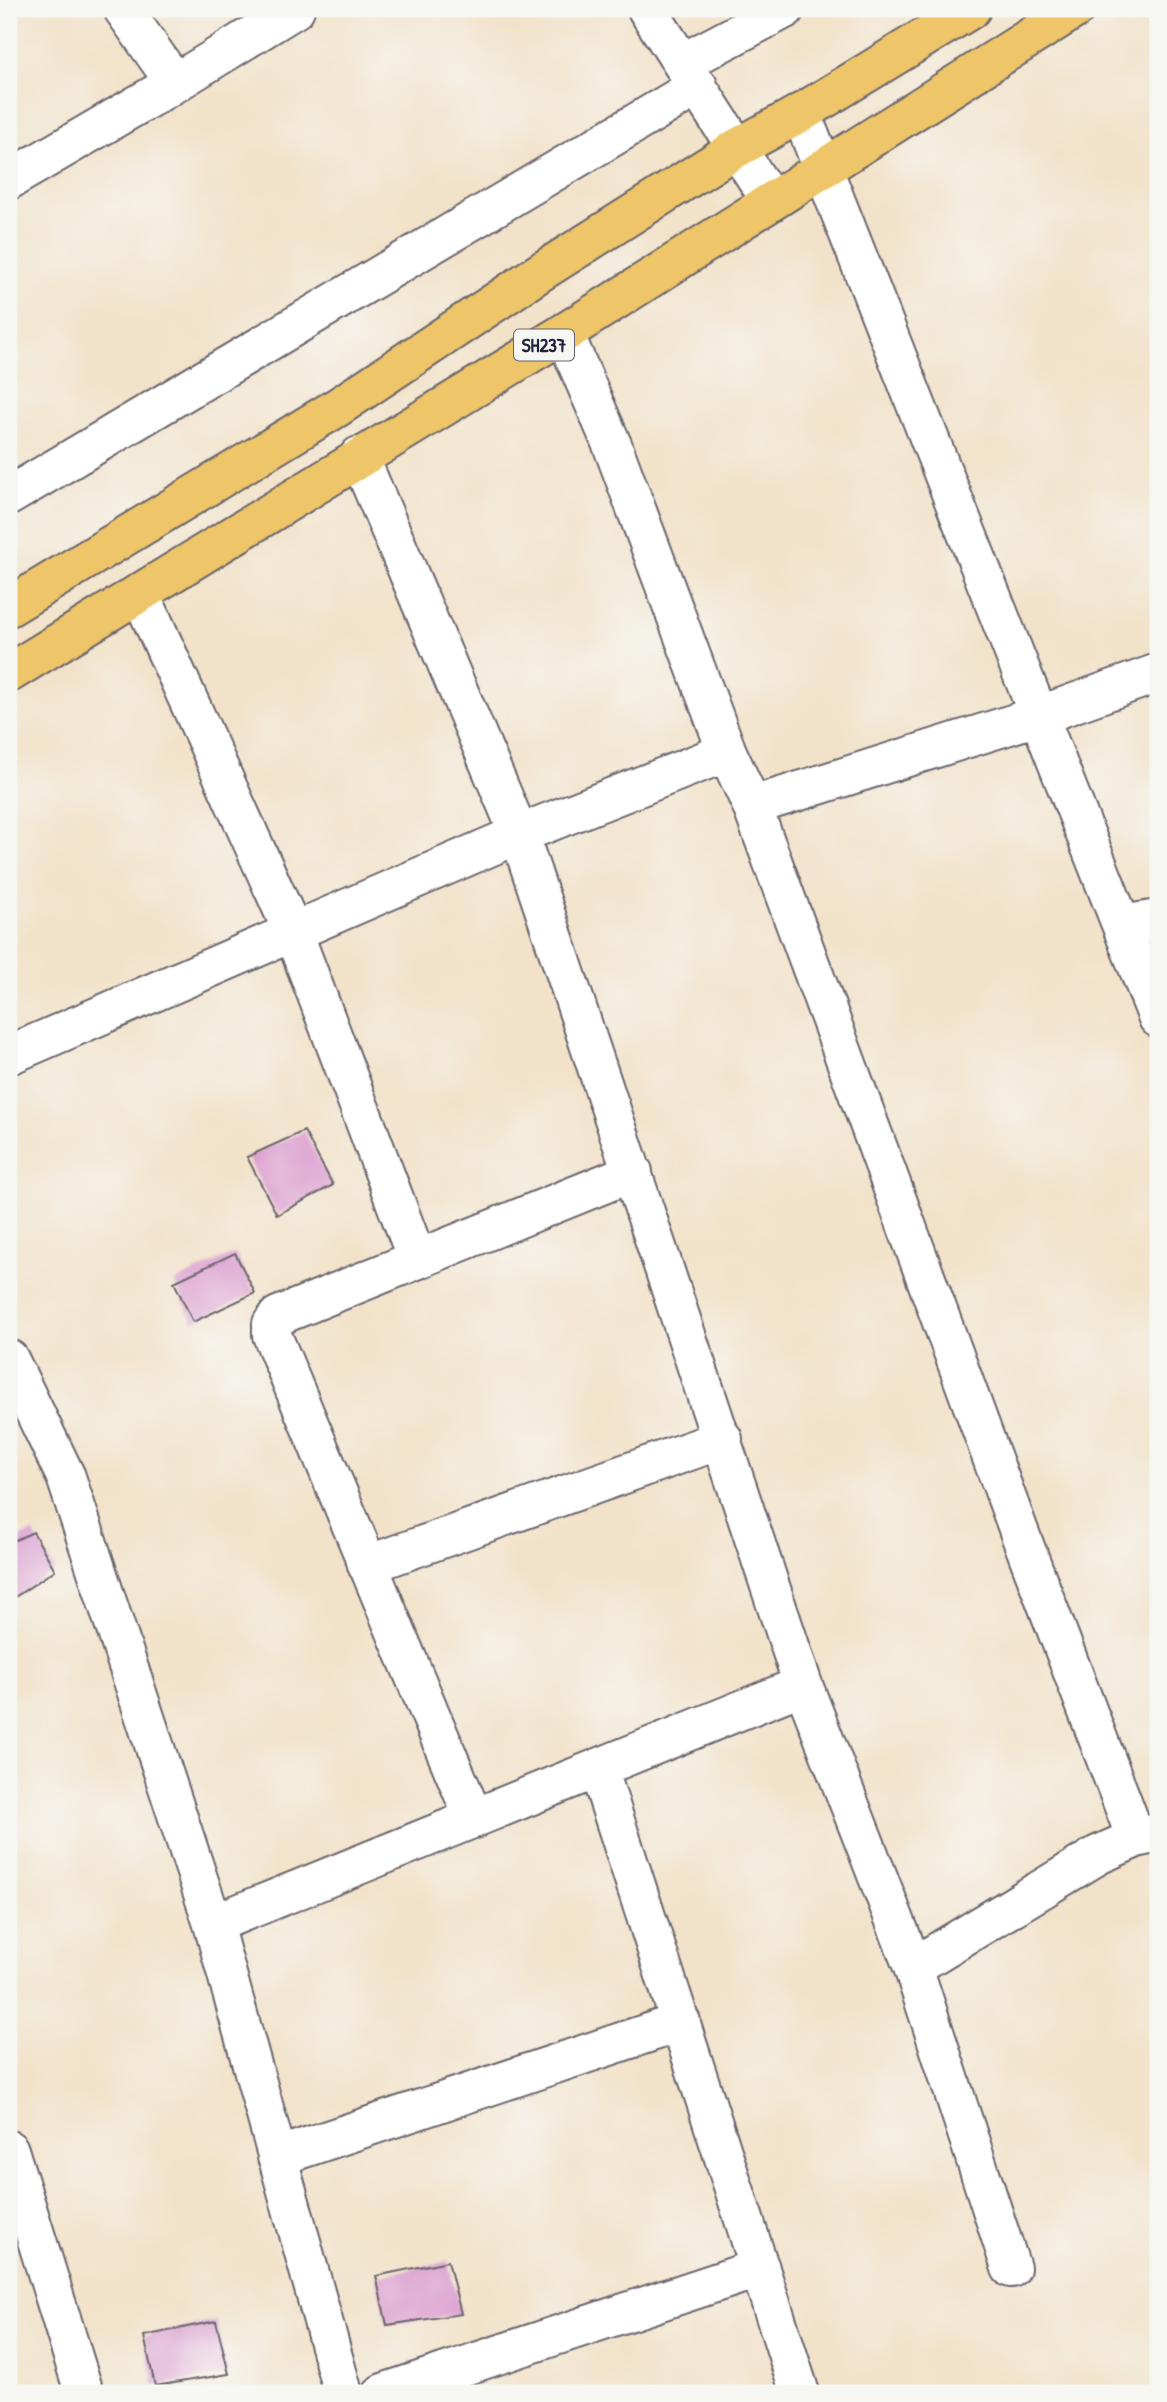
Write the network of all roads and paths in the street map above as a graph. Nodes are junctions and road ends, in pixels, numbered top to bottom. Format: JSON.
{"nodes":[{"id":1,"x":123,"y":9,"type":"edge"},
{"id":2,"x":295,"y":9,"type":"edge"},
{"id":3,"x":647,"y":9,"type":"edge"},
{"id":4,"x":785,"y":9,"type":"edge"},
{"id":5,"x":971,"y":9,"type":"edge"},
{"id":6,"x":1075,"y":9,"type":"edge"},
{"id":7,"x":690,"y":74,"type":"junction"},
{"id":8,"x":175,"y":83,"type":"junction"},
{"id":9,"x":801,"y":113,"type":"junction"},
{"id":10,"x":737,"y":148,"type":"junction"},
{"id":11,"x":823,"y":167,"type":"junction"},
{"id":12,"x":9,"y":180,"type":"edge"},
{"id":13,"x":771,"y":201,"type":"junction"},
{"id":14,"x":564,"y":332,"type":"junction"},
{"id":15,"x":359,"y":457,"type":"junction"},
{"id":16,"x":9,"y":496,"type":"edge"},
{"id":17,"x":140,"y":593,"type":"junction"},
{"id":18,"x":9,"y":607,"type":"edge"},
{"id":19,"x":9,"y":673,"type":"edge"},
{"id":20,"x":1158,"y":673,"type":"edge"},
{"id":21,"x":1038,"y":716,"type":"junction"},
{"id":22,"x":727,"y":752,"type":"junction"},
{"id":23,"x":752,"y":806,"type":"junction"},
{"id":24,"x":519,"y":834,"type":"junction"},
{"id":25,"x":1158,"y":919,"type":"edge"},
{"id":26,"x":1122,"y":925,"type":"junction"},
{"id":27,"x":293,"y":932,"type":"junction"},
{"id":28,"x":1158,"y":1017,"type":"edge"},
{"id":29,"x":9,"y":1055,"type":"edge"},
{"id":30,"x":633,"y":1171,"type":"junction"},
{"id":31,"x":417,"y":1259,"type":"junction"},
{"id":32,"x":9,"y":1359,"type":"edge"},
{"id":33,"x":723,"y":1439,"type":"junction"},
{"id":34,"x":367,"y":1565,"type":"junction"},
{"id":35,"x":803,"y":1685,"type":"junction"},
{"id":36,"x":598,"y":1768,"type":"junction"},
{"id":37,"x":474,"y":1819,"type":"junction"},
{"id":38,"x":1147,"y":1835,"type":"edge"},
{"id":39,"x":213,"y":1924,"type":"junction"},
{"id":40,"x":914,"y":1967,"type":"junction"},
{"id":41,"x":681,"y":2022,"type":"junction"},
{"id":42,"x":9,"y":2150,"type":"edge"},
{"id":43,"x":277,"y":2157,"type":"junction"},
{"id":44,"x":1011,"y":2267,"type":"dead end"},
{"id":45,"x":760,"y":2268,"type":"junction"},
{"id":46,"x":83,"y":2389,"type":"dead end"},
{"id":47,"x":343,"y":2393,"type":"edge"},
{"id":48,"x":383,"y":2393,"type":"edge"},
{"id":49,"x":800,"y":2393,"type":"edge"}],
"edges":[{"from":1,"to":8,"type":"street"},
{"from":2,"to":8,"type":"street"},
{"from":3,"to":7,"type":"street"},
{"from":4,"to":7,"type":"street"},
{"from":5,"to":9,"type":"main road"},
{"from":6,"to":11,"type":"main road","number":"SH237"},
{"from":7,"to":10,"type":"street"},
{"from":7,"to":16,"type":"street"},
{"from":8,"to":12,"type":"street"},
{"from":9,"to":10,"type":"main road"},
{"from":9,"to":11,"type":"street"},
{"from":10,"to":13,"type":"street"},
{"from":10,"to":18,"type":"main road"},
{"from":11,"to":13,"type":"main road","number":"SH237"},
{"from":11,"to":21,"type":"street"},
{"from":13,"to":14,"type":"main road","number":"SH237"},
{"from":14,"to":15,"type":"main road","number":"SH237"},
{"from":14,"to":22,"type":"street"},
{"from":15,"to":17,"type":"main road","number":"SH237"},
{"from":15,"to":24,"type":"street"},
{"from":17,"to":19,"type":"main road","number":"SH237"},
{"from":17,"to":27,"type":"street"},
{"from":20,"to":21,"type":"street"},
{"from":21,"to":23,"type":"street"},
{"from":21,"to":26,"type":"street"},
{"from":22,"to":23,"type":"street"},
{"from":22,"to":24,"type":"street"},
{"from":23,"to":38,"type":"street"},
{"from":24,"to":27,"type":"street"},
{"from":24,"to":30,"type":"street"},
{"from":25,"to":26,"type":"street"},
{"from":26,"to":28,"type":"street"},
{"from":27,"to":29,"type":"street"},
{"from":27,"to":31,"type":"street"},
{"from":30,"to":31,"type":"street"},
{"from":30,"to":33,"type":"street"},
{"from":31,"to":34,"type":"street"},
{"from":32,"to":39,"type":"street"},
{"from":33,"to":34,"type":"street"},
{"from":33,"to":35,"type":"street"},
{"from":34,"to":37,"type":"street"},
{"from":35,"to":36,"type":"street"},
{"from":35,"to":40,"type":"street"},
{"from":36,"to":37,"type":"street"},
{"from":36,"to":41,"type":"street"},
{"from":37,"to":39,"type":"street"},
{"from":38,"to":40,"type":"street"},
{"from":39,"to":43,"type":"street"},
{"from":40,"to":44,"type":"street"},
{"from":41,"to":43,"type":"street"},
{"from":41,"to":45,"type":"street"},
{"from":42,"to":46,"type":"street"},
{"from":43,"to":47,"type":"street"},
{"from":45,"to":48,"type":"street"},
{"from":45,"to":49,"type":"street"}]}
